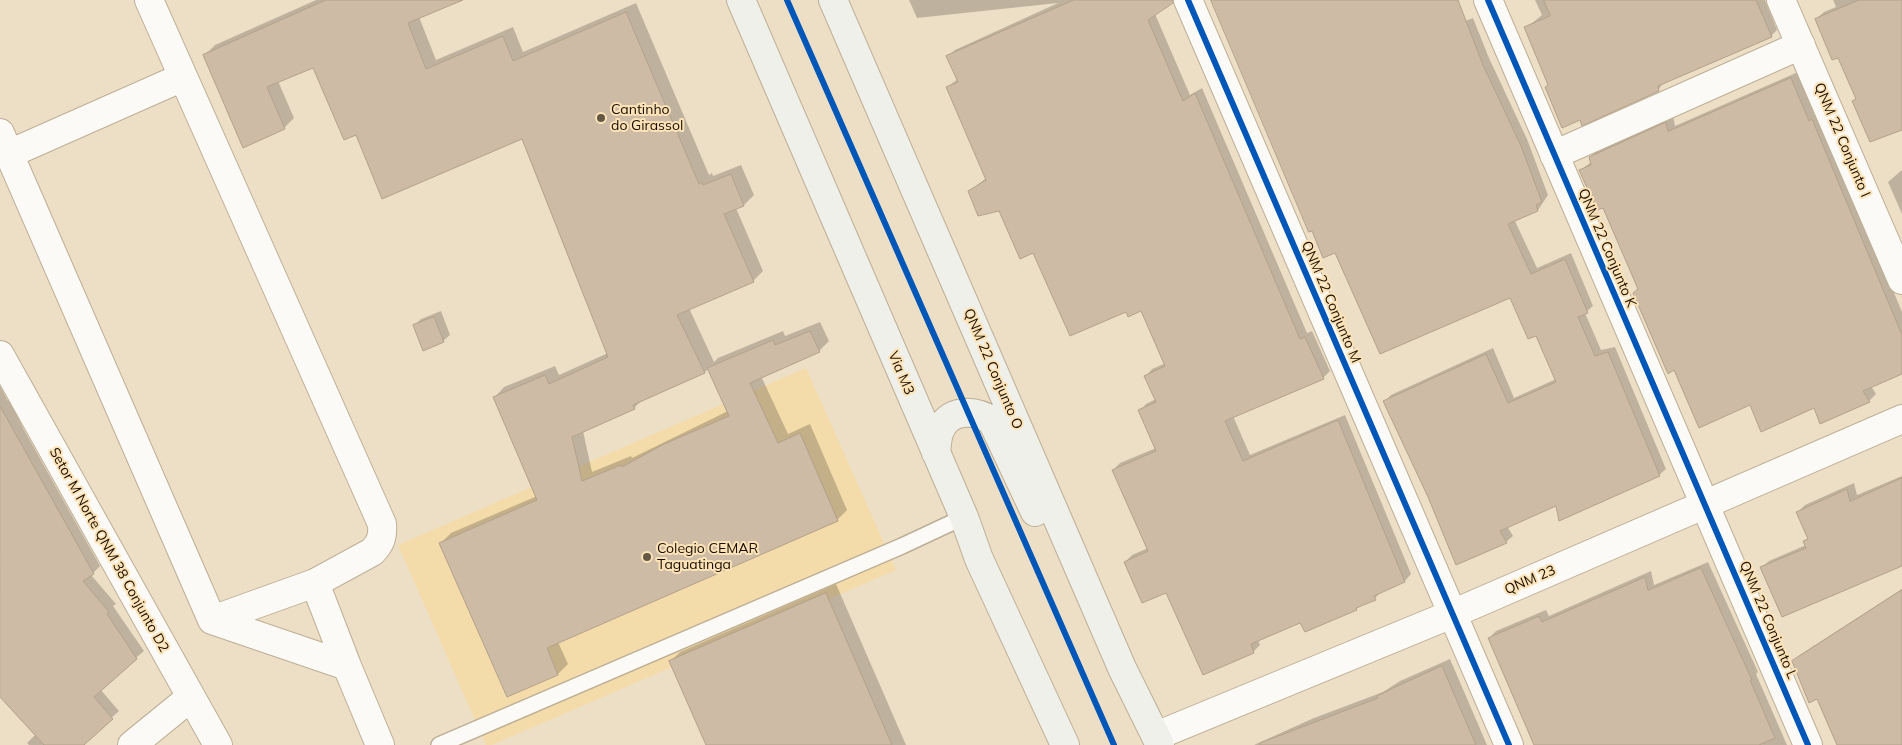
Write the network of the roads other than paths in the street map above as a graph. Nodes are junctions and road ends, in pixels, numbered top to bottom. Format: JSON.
{"nodes":[{"id":1,"x":149,"y":0,"type":"edge"},
{"id":2,"x":740,"y":0,"type":"edge"},
{"id":3,"x":833,"y":0,"type":"edge"},
{"id":4,"x":1188,"y":0,"type":"edge"},
{"id":5,"x":1488,"y":0,"type":"edge"},
{"id":6,"x":1781,"y":0,"type":"edge"},
{"id":7,"x":1801,"y":45,"type":"junction"},
{"id":8,"x":183,"y":77,"type":"junction"},
{"id":9,"x":5,"y":143,"type":"edge"},
{"id":10,"x":1554,"y":155,"type":"junction"},
{"id":11,"x":1902,"y":280,"type":"edge"},
{"id":12,"x":0,"y":355,"type":"edge"},
{"id":13,"x":1902,"y":420,"type":"edge"},
{"id":14,"x":936,"y":453,"type":"junction"},
{"id":15,"x":1704,"y":505,"type":"junction"},
{"id":16,"x":964,"y":517,"type":"junction"},
{"id":17,"x":315,"y":584,"type":"junction"},
{"id":18,"x":1452,"y":614,"type":"junction"},
{"id":19,"x":212,"y":620,"type":"junction"},
{"id":20,"x":347,"y":666,"type":"junction"},
{"id":21,"x":1122,"y":668,"type":"junction"},
{"id":22,"x":191,"y":697,"type":"junction"},
{"id":23,"x":1158,"y":740,"type":"edge"},
{"id":24,"x":132,"y":745,"type":"edge"},
{"id":25,"x":218,"y":745,"type":"edge"},
{"id":26,"x":380,"y":745,"type":"edge"},
{"id":27,"x":439,"y":745,"type":"edge"},
{"id":28,"x":1066,"y":745,"type":"edge"},
{"id":29,"x":1509,"y":745,"type":"edge"},
{"id":30,"x":1808,"y":745,"type":"edge"}],
"edges":[{"from":1,"to":8,"type":"street"},
{"from":2,"to":14,"type":"main road","name":"Via M3"},
{"from":3,"to":21,"type":"main road","name":"QNM 22 Conjunto O"},
{"from":4,"to":18,"type":"street","name":"QNM 22 Conjunto M"},
{"from":5,"to":10,"type":"street","name":"QNM 22 Conjunto K"},
{"from":6,"to":7,"type":"street","name":"QNM 22 Conjunto I"},
{"from":7,"to":10,"type":"street"},
{"from":7,"to":11,"type":"street","name":"QNM 22 Conjunto I"},
{"from":8,"to":9,"type":"street"},
{"from":8,"to":17,"type":"street"},
{"from":9,"to":19,"type":"street"},
{"from":10,"to":15,"type":"street","name":"QNM 22 Conjunto K"},
{"from":12,"to":22,"type":"street","name":"Setor M Norte QNM 38 Conjunto D2"},
{"from":13,"to":15,"type":"street","name":"QNM 23"},
{"from":14,"to":16,"type":"main road","name":"Via M3"},
{"from":14,"to":21,"type":"main road"},
{"from":15,"to":18,"type":"street","name":"QNM 23"},
{"from":15,"to":30,"type":"street","name":"QNM 22 Conjunto L"},
{"from":16,"to":27,"type":"lane"},
{"from":16,"to":28,"type":"main road","name":"Via M3"},
{"from":17,"to":19,"type":"street"},
{"from":17,"to":20,"type":"street"},
{"from":18,"to":23,"type":"street","name":"QNM 23"},
{"from":18,"to":29,"type":"street","name":"QNM 22 Conjunto M"},
{"from":19,"to":20,"type":"street"},
{"from":20,"to":26,"type":"street"},
{"from":21,"to":23,"type":"main road","name":"QNM 22 Conjunto O"},
{"from":22,"to":24,"type":"street"},
{"from":22,"to":25,"type":"street","name":"Setor M Norte QNM 38 Conjunto D2"}]}
